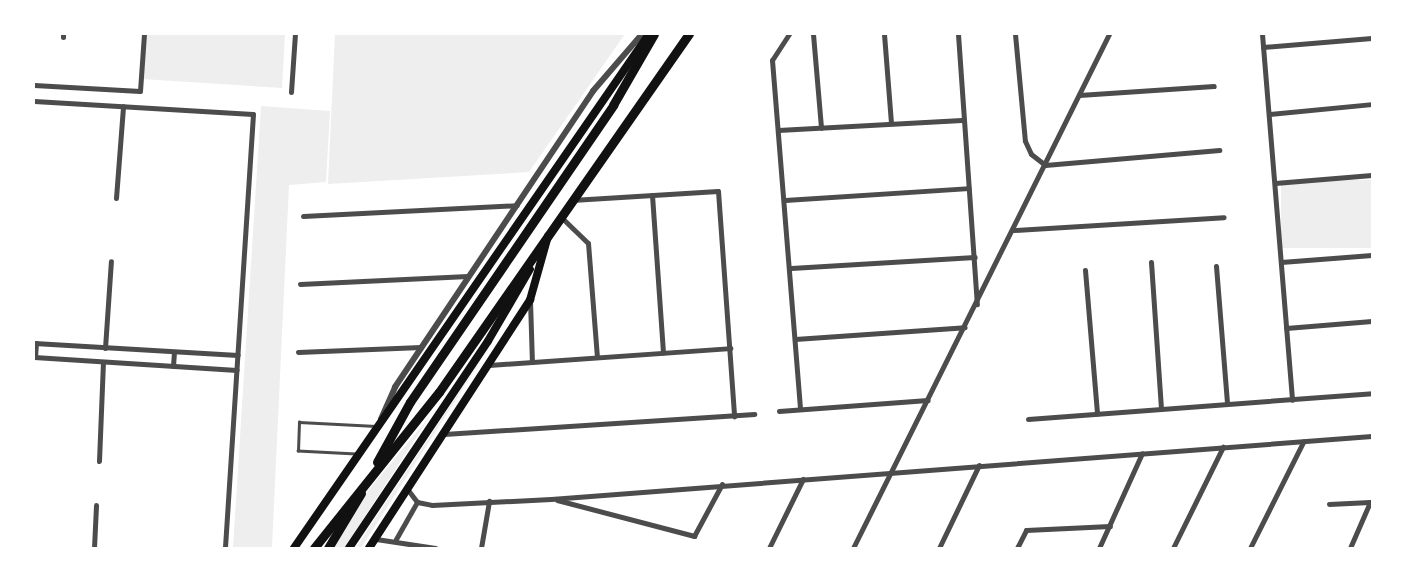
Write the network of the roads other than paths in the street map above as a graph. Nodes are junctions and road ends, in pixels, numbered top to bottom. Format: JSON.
{"nodes":[{"id":1,"x":144,"y":34,"type":"edge"},
{"id":2,"x":295,"y":34,"type":"edge"},
{"id":3,"x":642,"y":34,"type":"edge"},
{"id":4,"x":648,"y":34,"type":"edge"},
{"id":5,"x":654,"y":34,"type":"edge"},
{"id":6,"x":689,"y":34,"type":"edge"},
{"id":7,"x":789,"y":34,"type":"edge"},
{"id":8,"x":813,"y":34,"type":"edge"},
{"id":9,"x":884,"y":34,"type":"edge"},
{"id":10,"x":958,"y":34,"type":"edge"},
{"id":11,"x":1015,"y":34,"type":"edge"},
{"id":12,"x":1109,"y":34,"type":"edge"},
{"id":13,"x":1262,"y":34,"type":"edge"},
{"id":14,"x":1372,"y":38,"type":"edge"},
{"id":15,"x":1263,"y":47,"type":"junction"},
{"id":16,"x":34,"y":85,"type":"edge"},
{"id":17,"x":1214,"y":86,"type":"dead end"},
{"id":18,"x":291,"y":92,"type":"dead end"},
{"id":19,"x":1079,"y":95,"type":"junction"},
{"id":20,"x":34,"y":100,"type":"edge"},
{"id":21,"x":1372,"y":104,"type":"edge"},
{"id":22,"x":123,"y":106,"type":"junction"},
{"id":23,"x":1269,"y":114,"type":"junction"},
{"id":24,"x":962,"y":120,"type":"junction"},
{"id":25,"x":891,"y":123,"type":"junction"},
{"id":26,"x":821,"y":128,"type":"junction"},
{"id":27,"x":778,"y":130,"type":"junction"},
{"id":28,"x":1218,"y":150,"type":"dead end"},
{"id":29,"x":1046,"y":165,"type":"junction"},
{"id":30,"x":1372,"y":175,"type":"edge"},
{"id":31,"x":1275,"y":183,"type":"junction"},
{"id":32,"x":969,"y":188,"type":"junction"},
{"id":33,"x":652,"y":196,"type":"junction"},
{"id":34,"x":116,"y":198,"type":"dead end"},
{"id":35,"x":572,"y":200,"type":"junction"},
{"id":36,"x":785,"y":200,"type":"junction"},
{"id":37,"x":517,"y":205,"type":"junction"},
{"id":38,"x":304,"y":216,"type":"dead end"},
{"id":39,"x":561,"y":217,"type":"junction"},
{"id":40,"x":1224,"y":217,"type":"dead end"},
{"id":41,"x":1014,"y":230,"type":"junction"},
{"id":42,"x":548,"y":236,"type":"junction"},
{"id":43,"x":1372,"y":255,"type":"edge"},
{"id":44,"x":975,"y":257,"type":"junction"},
{"id":45,"x":111,"y":261,"type":"dead end"},
{"id":46,"x":1151,"y":262,"type":"dead end"},
{"id":47,"x":1281,"y":262,"type":"junction"},
{"id":48,"x":1216,"y":266,"type":"dead end"},
{"id":49,"x":791,"y":268,"type":"junction"},
{"id":50,"x":1085,"y":270,"type":"dead end"},
{"id":51,"x":468,"y":276,"type":"junction"},
{"id":52,"x":300,"y":284,"type":"dead end"},
{"id":53,"x":530,"y":300,"type":"junction"},
{"id":54,"x":977,"y":304,"type":"junction"},
{"id":55,"x":1372,"y":321,"type":"edge"},
{"id":56,"x":965,"y":327,"type":"junction"},
{"id":57,"x":1286,"y":328,"type":"junction"},
{"id":58,"x":795,"y":339,"type":"junction"},
{"id":59,"x":35,"y":343,"type":"edge"},
{"id":60,"x":421,"y":347,"type":"junction"},
{"id":61,"x":105,"y":348,"type":"junction"},
{"id":62,"x":730,"y":348,"type":"junction"},
{"id":63,"x":174,"y":352,"type":"junction"},
{"id":64,"x":298,"y":352,"type":"dead end"},
{"id":65,"x":663,"y":353,"type":"junction"},
{"id":66,"x":238,"y":355,"type":"junction"},
{"id":67,"x":34,"y":357,"type":"edge"},
{"id":68,"x":597,"y":357,"type":"junction"},
{"id":69,"x":103,"y":362,"type":"junction"},
{"id":70,"x":532,"y":362,"type":"junction"},
{"id":71,"x":489,"y":365,"type":"junction"},
{"id":72,"x":174,"y":366,"type":"junction"},
{"id":73,"x":237,"y":370,"type":"junction"},
{"id":74,"x":1372,"y":393,"type":"edge"},
{"id":75,"x":928,"y":400,"type":"junction"},
{"id":76,"x":1292,"y":400,"type":"junction"},
{"id":77,"x":1227,"y":403,"type":"junction"},
{"id":78,"x":800,"y":409,"type":"junction"},
{"id":79,"x":1161,"y":409,"type":"junction"},
{"id":80,"x":779,"y":411,"type":"dead end"},
{"id":81,"x":1097,"y":413,"type":"junction"},
{"id":82,"x":754,"y":414,"type":"dead end"},
{"id":83,"x":734,"y":416,"type":"junction"},
{"id":84,"x":1028,"y":420,"type":"dead end"},
{"id":85,"x":377,"y":426,"type":"junction"},
{"id":86,"x":444,"y":434,"type":"junction"},
{"id":87,"x":1372,"y":436,"type":"edge"},
{"id":88,"x":1303,"y":442,"type":"junction"},
{"id":89,"x":1223,"y":447,"type":"junction"},
{"id":90,"x":1142,"y":453,"type":"junction"},
{"id":91,"x":358,"y":454,"type":"junction"},
{"id":92,"x":99,"y":461,"type":"dead end"},
{"id":93,"x":979,"y":466,"type":"junction"},
{"id":94,"x":891,"y":472,"type":"junction"},
{"id":95,"x":802,"y":479,"type":"junction"},
{"id":96,"x":722,"y":484,"type":"junction"},
{"id":97,"x":408,"y":490,"type":"junction"},
{"id":98,"x":551,"y":498,"type":"junction"},
{"id":99,"x":489,"y":501,"type":"junction"},
{"id":100,"x":417,"y":502,"type":"junction"},
{"id":101,"x":1328,"y":504,"type":"dead end"},
{"id":102,"x":96,"y":505,"type":"dead end"},
{"id":103,"x":1110,"y":526,"type":"junction"},
{"id":104,"x":376,"y":539,"type":"junction"},
{"id":105,"x":396,"y":539,"type":"junction"},
{"id":106,"x":94,"y":548,"type":"edge"},
{"id":107,"x":225,"y":548,"type":"edge"},
{"id":108,"x":294,"y":548,"type":"edge"},
{"id":109,"x":314,"y":548,"type":"edge"},
{"id":110,"x":328,"y":548,"type":"edge"},
{"id":111,"x":349,"y":548,"type":"edge"},
{"id":112,"x":370,"y":548,"type":"edge"},
{"id":113,"x":436,"y":548,"type":"edge"},
{"id":114,"x":481,"y":548,"type":"edge"},
{"id":115,"x":769,"y":548,"type":"edge"},
{"id":116,"x":853,"y":548,"type":"edge"},
{"id":117,"x":939,"y":548,"type":"edge"},
{"id":118,"x":1018,"y":548,"type":"edge"},
{"id":119,"x":1099,"y":548,"type":"edge"},
{"id":120,"x":1173,"y":548,"type":"edge"},
{"id":121,"x":1250,"y":548,"type":"edge"},
{"id":122,"x":1350,"y":548,"type":"edge"}],
"edges":[{"from":1,"to":16,"type":"street"},
{"from":2,"to":18,"type":"street"},
{"from":3,"to":37,"type":"street"},
{"from":4,"to":85,"type":"main road"},
{"from":5,"to":110,"type":"main road"},
{"from":6,"to":35,"type":"main road"},
{"from":7,"to":27,"type":"street"},
{"from":8,"to":26,"type":"street"},
{"from":9,"to":25,"type":"street"},
{"from":10,"to":24,"type":"street"},
{"from":11,"to":29,"type":"street"},
{"from":12,"to":19,"type":"street"},
{"from":13,"to":15,"type":"street"},
{"from":14,"to":15,"type":"street"},
{"from":15,"to":23,"type":"street"},
{"from":17,"to":19,"type":"street"},
{"from":19,"to":29,"type":"street"},
{"from":20,"to":22,"type":"street"},
{"from":21,"to":23,"type":"street"},
{"from":22,"to":34,"type":"street"},
{"from":22,"to":66,"type":"street"},
{"from":23,"to":31,"type":"street"},
{"from":24,"to":25,"type":"street"},
{"from":24,"to":32,"type":"street"},
{"from":25,"to":26,"type":"street"},
{"from":26,"to":27,"type":"street"},
{"from":27,"to":36,"type":"street"},
{"from":28,"to":29,"type":"street"},
{"from":29,"to":41,"type":"street"},
{"from":30,"to":31,"type":"street"},
{"from":31,"to":47,"type":"street"},
{"from":32,"to":36,"type":"street"},
{"from":32,"to":44,"type":"street"},
{"from":33,"to":35,"type":"street"},
{"from":33,"to":62,"type":"street"},
{"from":33,"to":65,"type":"street"},
{"from":35,"to":39,"type":"main road"},
{"from":36,"to":49,"type":"street"},
{"from":37,"to":38,"type":"street"},
{"from":37,"to":51,"type":"street"},
{"from":39,"to":42,"type":"main road"},
{"from":39,"to":68,"type":"street"},
{"from":40,"to":41,"type":"street"},
{"from":41,"to":54,"type":"street"},
{"from":42,"to":53,"type":"main road"},
{"from":42,"to":109,"type":"main road"},
{"from":42,"to":111,"type":"main road"},
{"from":43,"to":47,"type":"street"},
{"from":44,"to":49,"type":"street"},
{"from":44,"to":54,"type":"street"},
{"from":45,"to":61,"type":"street"},
{"from":46,"to":79,"type":"street"},
{"from":47,"to":57,"type":"street"},
{"from":48,"to":77,"type":"street"},
{"from":49,"to":58,"type":"street"},
{"from":50,"to":81,"type":"street"},
{"from":51,"to":52,"type":"street"},
{"from":51,"to":60,"type":"street"},
{"from":53,"to":70,"type":"street"},
{"from":53,"to":71,"type":"main road"},
{"from":54,"to":56,"type":"street"},
{"from":55,"to":57,"type":"street"},
{"from":56,"to":58,"type":"street"},
{"from":56,"to":75,"type":"street"},
{"from":57,"to":76,"type":"street"},
{"from":58,"to":78,"type":"street"},
{"from":59,"to":61,"type":"street"},
{"from":59,"to":67,"type":"street"},
{"from":60,"to":64,"type":"street"},
{"from":60,"to":85,"type":"street"},
{"from":61,"to":63,"type":"street"},
{"from":62,"to":65,"type":"street"},
{"from":62,"to":83,"type":"street"},
{"from":63,"to":66,"type":"street"},
{"from":63,"to":72,"type":"street"},
{"from":65,"to":68,"type":"street"},
{"from":66,"to":73,"type":"street"},
{"from":67,"to":69,"type":"street"},
{"from":68,"to":70,"type":"street"},
{"from":69,"to":72,"type":"street"},
{"from":69,"to":92,"type":"street"},
{"from":70,"to":71,"type":"street"},
{"from":71,"to":86,"type":"main road"},
{"from":72,"to":73,"type":"street"},
{"from":73,"to":107,"type":"street"},
{"from":74,"to":76,"type":"street"},
{"from":75,"to":78,"type":"street"},
{"from":75,"to":94,"type":"street"},
{"from":76,"to":77,"type":"street"},
{"from":77,"to":79,"type":"street"},
{"from":78,"to":80,"type":"street"},
{"from":79,"to":81,"type":"street"},
{"from":81,"to":84,"type":"street"},
{"from":82,"to":83,"type":"street"},
{"from":83,"to":86,"type":"street"},
{"from":85,"to":91,"type":"main road"},
{"from":85,"to":91,"type":"lane"},
{"from":86,"to":97,"type":"main road"},
{"from":87,"to":88,"type":"street"},
{"from":88,"to":89,"type":"street"},
{"from":88,"to":121,"type":"street"},
{"from":89,"to":90,"type":"street"},
{"from":89,"to":120,"type":"street"},
{"from":90,"to":93,"type":"street"},
{"from":90,"to":103,"type":"street"},
{"from":91,"to":108,"type":"main road"},
{"from":93,"to":94,"type":"street"},
{"from":93,"to":117,"type":"street"},
{"from":94,"to":95,"type":"street"},
{"from":94,"to":116,"type":"street"},
{"from":95,"to":96,"type":"street"},
{"from":95,"to":115,"type":"street"},
{"from":96,"to":98,"type":"street"},
{"from":96,"to":98,"type":"street"},
{"from":97,"to":100,"type":"street"},
{"from":97,"to":104,"type":"main road"},
{"from":98,"to":99,"type":"street"},
{"from":99,"to":100,"type":"street"},
{"from":99,"to":114,"type":"street"},
{"from":100,"to":105,"type":"street"},
{"from":101,"to":122,"type":"street"},
{"from":102,"to":106,"type":"street"},
{"from":103,"to":118,"type":"street"},
{"from":103,"to":119,"type":"street"},
{"from":104,"to":105,"type":"street"},
{"from":104,"to":112,"type":"main road"},
{"from":105,"to":113,"type":"street"}]}
